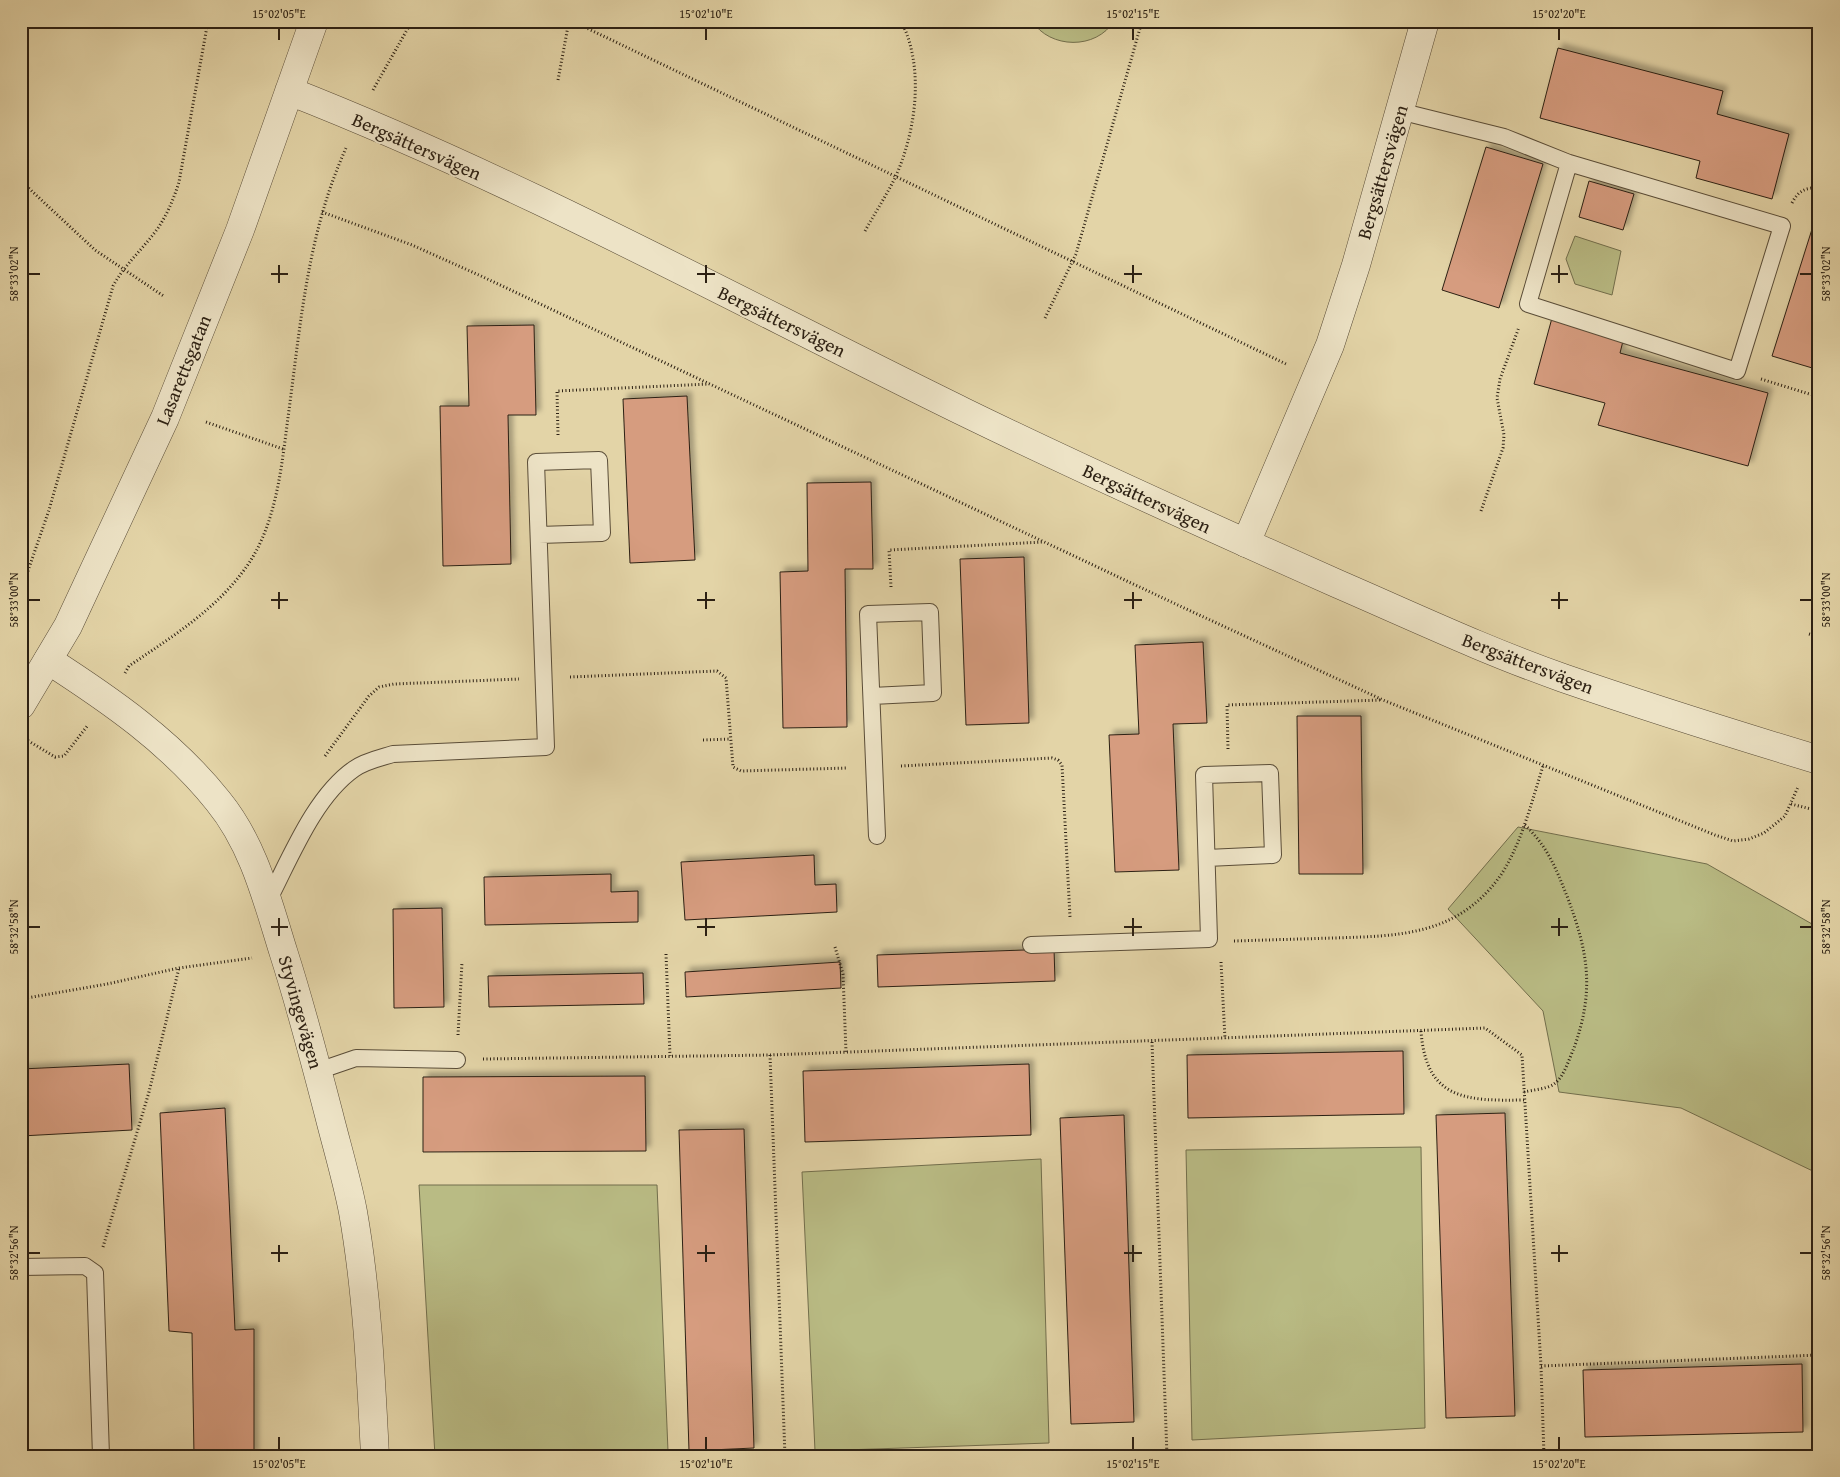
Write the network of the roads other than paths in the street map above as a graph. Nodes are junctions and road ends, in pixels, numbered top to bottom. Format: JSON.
{"nodes":[{"id":1,"x":314,"y":21,"type":"edge"},
{"id":2,"x":1425,"y":21,"type":"edge"},
{"id":3,"x":289,"y":91,"type":"junction"},
{"id":4,"x":1399,"y":111,"type":"junction"},
{"id":5,"x":1569,"y":162,"type":"junction"},
{"id":6,"x":539,"y":535,"type":"junction"},
{"id":7,"x":1246,"y":543,"type":"junction"},
{"id":8,"x":48,"y":660,"type":"junction"},
{"id":9,"x":872,"y":696,"type":"junction"},
{"id":10,"x":21,"y":705,"type":"edge"},
{"id":11,"x":1814,"y":758,"type":"edge"},
{"id":12,"x":877,"y":836,"type":"dead end"},
{"id":13,"x":1206,"y":858,"type":"junction"},
{"id":14,"x":268,"y":901,"type":"junction"},
{"id":15,"x":1031,"y":945,"type":"dead end"},
{"id":16,"x":457,"y":1060,"type":"road end"},
{"id":17,"x":318,"y":1070,"type":"junction"},
{"id":18,"x":21,"y":1267,"type":"edge"},
{"id":19,"x":101,"y":1456,"type":"edge"},
{"id":20,"x":375,"y":1456,"type":"edge"}],
"edges":[{"from":1,"to":3,"type":"street","name":"Lasarettsgatan"},
{"from":2,"to":4,"type":"street","name":"Bergsättersvägen"},
{"from":3,"to":7,"type":"street","name":"Bergsättersvägen"},
{"from":3,"to":8,"type":"street","name":"Lasarettsgatan"},
{"from":4,"to":5,"type":"lane"},
{"from":4,"to":7,"type":"street","name":"Bergsättersvägen"},
{"from":5,"to":5,"type":"lane"},
{"from":6,"to":6,"type":"lane"},
{"from":6,"to":14,"type":"lane"},
{"from":7,"to":11,"type":"street","name":"Bergsättersvägen"},
{"from":8,"to":10,"type":"street","name":"Lasarettsgatan"},
{"from":8,"to":14,"type":"street","name":"Styvingevägen"},
{"from":9,"to":9,"type":"lane"},
{"from":9,"to":12,"type":"lane"},
{"from":13,"to":13,"type":"lane"},
{"from":13,"to":15,"type":"lane"},
{"from":14,"to":17,"type":"street","name":"Styvingevägen"},
{"from":16,"to":17,"type":"lane"},
{"from":17,"to":20,"type":"street","name":"Styvingevägen"},
{"from":18,"to":19,"type":"lane"}]}
